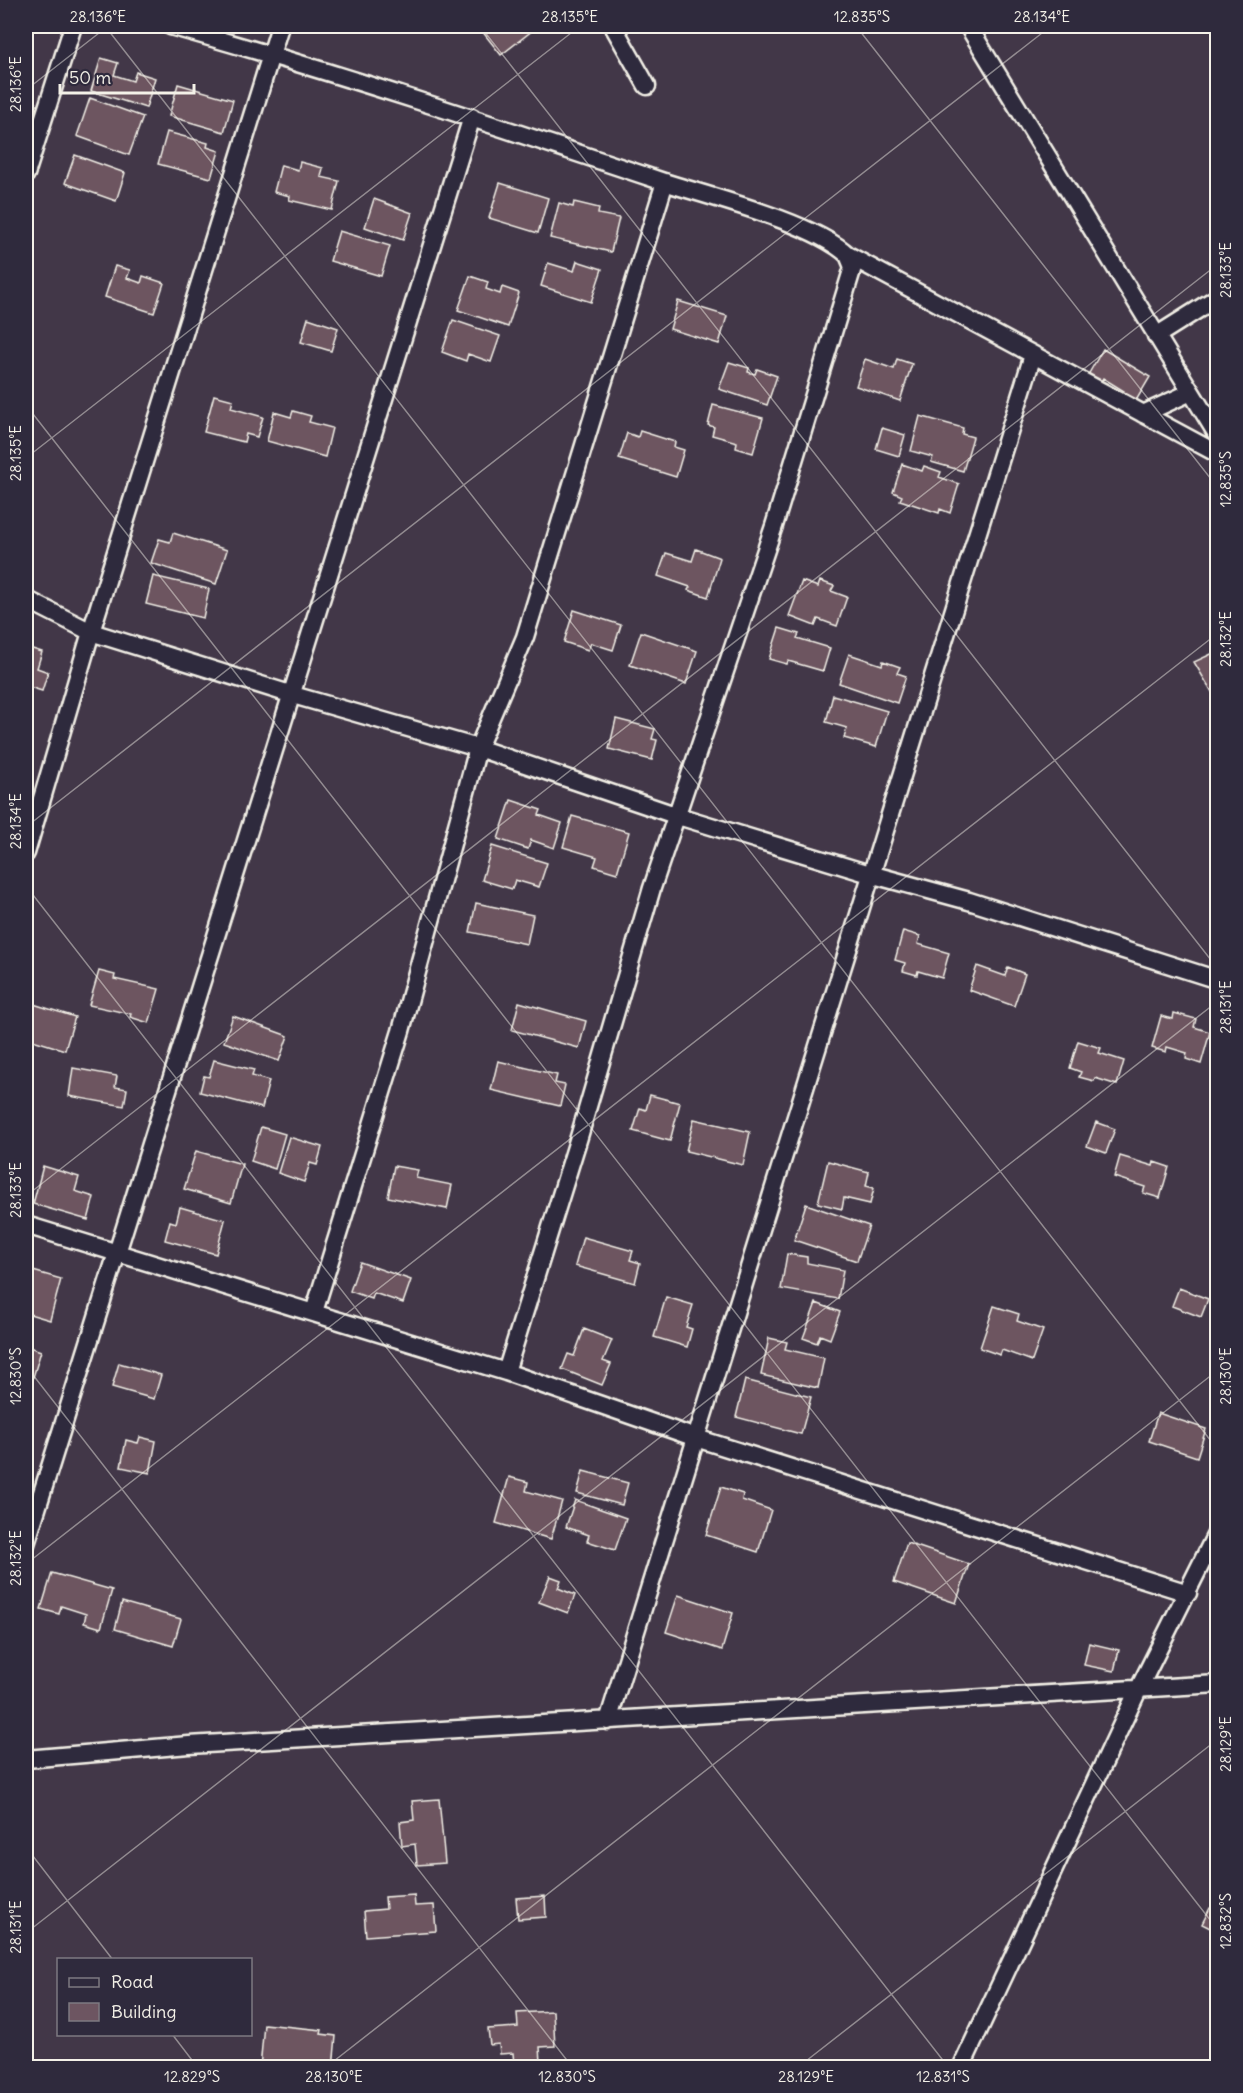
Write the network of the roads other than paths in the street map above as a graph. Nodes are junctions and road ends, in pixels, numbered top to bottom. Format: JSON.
{"nodes":[{"id":1,"x":73,"y":26,"type":"edge"},
{"id":2,"x":170,"y":26,"type":"edge"},
{"id":3,"x":280,"y":26,"type":"edge"},
{"id":4,"x":613,"y":26,"type":"edge"},
{"id":5,"x":968,"y":26,"type":"edge"},
{"id":6,"x":270,"y":54,"type":"junction"},
{"id":7,"x":647,"y":86,"type":"dead end"},
{"id":8,"x":472,"y":117,"type":"junction"},
{"id":9,"x":26,"y":174,"type":"edge"},
{"id":10,"x":665,"y":182,"type":"junction"},
{"id":11,"x":848,"y":255,"type":"junction"},
{"id":12,"x":1218,"y":297,"type":"edge"},
{"id":13,"x":1156,"y":336,"type":"junction"},
{"id":14,"x":1034,"y":355,"type":"junction"},
{"id":15,"x":1191,"y":392,"type":"junction"},
{"id":16,"x":1143,"y":414,"type":"junction"},
{"id":17,"x":1218,"y":436,"type":"edge"},
{"id":18,"x":1218,"y":454,"type":"edge"},
{"id":19,"x":26,"y":599,"type":"edge"},
{"id":20,"x":91,"y":632,"type":"junction"},
{"id":21,"x":293,"y":695,"type":"junction"},
{"id":22,"x":478,"y":748,"type":"junction"},
{"id":23,"x":678,"y":816,"type":"junction"},
{"id":24,"x":26,"y":853,"type":"edge"},
{"id":25,"x":870,"y":874,"type":"junction"},
{"id":26,"x":1218,"y":980,"type":"edge"},
{"id":27,"x":26,"y":1225,"type":"edge"},
{"id":28,"x":118,"y":1252,"type":"junction"},
{"id":29,"x":314,"y":1312,"type":"junction"},
{"id":30,"x":506,"y":1372,"type":"junction"},
{"id":31,"x":696,"y":1438,"type":"junction"},
{"id":32,"x":1218,"y":1530,"type":"edge"},
{"id":33,"x":26,"y":1544,"type":"edge"},
{"id":34,"x":1188,"y":1593,"type":"junction"},
{"id":35,"x":1218,"y":1684,"type":"edge"},
{"id":36,"x":1138,"y":1690,"type":"junction"},
{"id":37,"x":608,"y":1721,"type":"junction"},
{"id":38,"x":26,"y":1759,"type":"edge"},
{"id":39,"x":961,"y":2067,"type":"edge"}],
"edges":[{"from":1,"to":9,"type":"street"},
{"from":2,"to":6,"type":"street"},
{"from":3,"to":6,"type":"street"},
{"from":4,"to":7,"type":"street"},
{"from":5,"to":13,"type":"street"},
{"from":6,"to":8,"type":"street"},
{"from":6,"to":20,"type":"street"},
{"from":8,"to":10,"type":"street"},
{"from":8,"to":21,"type":"street"},
{"from":10,"to":11,"type":"street"},
{"from":10,"to":22,"type":"street"},
{"from":11,"to":14,"type":"street"},
{"from":11,"to":23,"type":"street"},
{"from":12,"to":13,"type":"street"},
{"from":13,"to":15,"type":"street"},
{"from":14,"to":16,"type":"street"},
{"from":14,"to":25,"type":"street"},
{"from":15,"to":16,"type":"street"},
{"from":15,"to":17,"type":"street"},
{"from":16,"to":18,"type":"street"},
{"from":19,"to":20,"type":"street"},
{"from":20,"to":21,"type":"street"},
{"from":20,"to":24,"type":"street"},
{"from":21,"to":22,"type":"street"},
{"from":21,"to":28,"type":"street"},
{"from":22,"to":23,"type":"street"},
{"from":22,"to":29,"type":"street"},
{"from":23,"to":25,"type":"street"},
{"from":23,"to":30,"type":"street"},
{"from":25,"to":26,"type":"street"},
{"from":25,"to":31,"type":"street"},
{"from":27,"to":28,"type":"street"},
{"from":28,"to":29,"type":"street"},
{"from":28,"to":33,"type":"street"},
{"from":29,"to":30,"type":"street"},
{"from":30,"to":31,"type":"street"},
{"from":31,"to":34,"type":"street"},
{"from":31,"to":37,"type":"street"},
{"from":32,"to":34,"type":"street"},
{"from":34,"to":36,"type":"street"},
{"from":35,"to":36,"type":"street"},
{"from":36,"to":37,"type":"street"},
{"from":36,"to":39,"type":"street"},
{"from":37,"to":38,"type":"street"}]}
